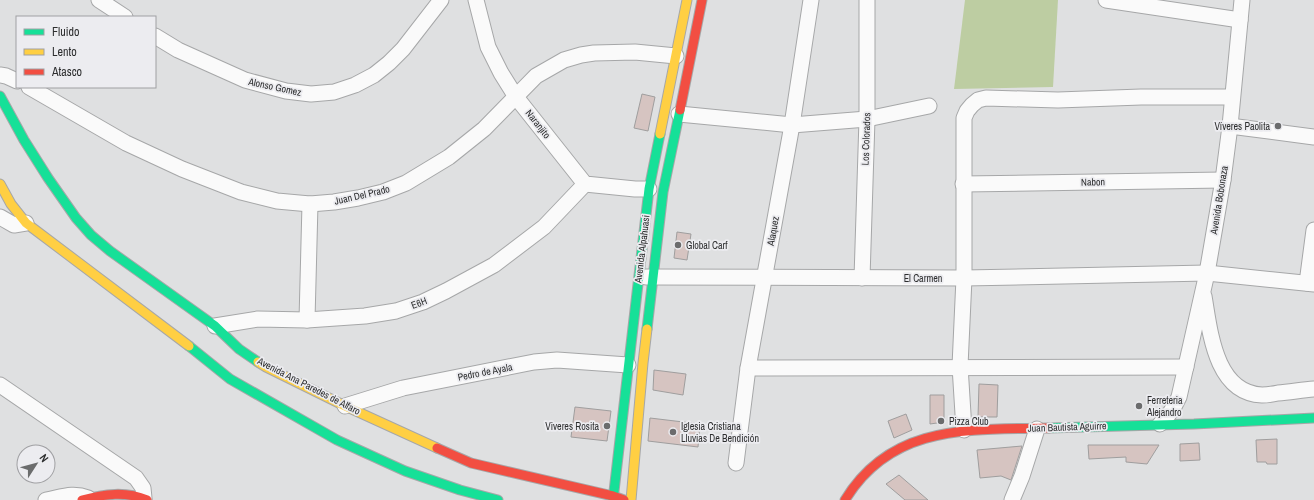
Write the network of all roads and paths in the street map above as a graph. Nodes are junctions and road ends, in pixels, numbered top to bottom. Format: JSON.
{"nodes":[{"id":1,"x":99,"y":0,"type":"edge"},
{"id":2,"x":441,"y":0,"type":"edge"},
{"id":3,"x":476,"y":0,"type":"edge"},
{"id":4,"x":687,"y":0,"type":"edge"},
{"id":5,"x":702,"y":0,"type":"edge"},
{"id":6,"x":811,"y":0,"type":"edge"},
{"id":7,"x":867,"y":0,"type":"edge"},
{"id":8,"x":1106,"y":0,"type":"edge"},
{"id":9,"x":1242,"y":0,"type":"edge"},
{"id":10,"x":123,"y":16,"type":"edge"},
{"id":11,"x":1240,"y":20,"type":"junction"},
{"id":12,"x":156,"y":37,"type":"edge"},
{"id":13,"x":676,"y":56,"type":"junction"},
{"id":14,"x":0,"y":75,"type":"edge"},
{"id":15,"x":16,"y":81,"type":"edge"},
{"id":16,"x":31,"y":88,"type":"edge"},
{"id":17,"x":0,"y":96,"type":"edge"},
{"id":18,"x":516,"y":97,"type":"junction"},
{"id":19,"x":1231,"y":97,"type":"junction"},
{"id":20,"x":929,"y":106,"type":"dead end"},
{"id":21,"x":679,"y":114,"type":"junction"},
{"id":22,"x":867,"y":119,"type":"junction"},
{"id":23,"x":792,"y":125,"type":"junction"},
{"id":24,"x":1230,"y":126,"type":"junction"},
{"id":25,"x":1314,"y":137,"type":"edge"},
{"id":26,"x":1223,"y":180,"type":"junction"},
{"id":27,"x":0,"y":184,"type":"edge"},
{"id":28,"x":585,"y":184,"type":"junction"},
{"id":29,"x":963,"y":184,"type":"junction"},
{"id":30,"x":649,"y":189,"type":"junction"},
{"id":31,"x":310,"y":204,"type":"junction"},
{"id":32,"x":0,"y":217,"type":"edge"},
{"id":33,"x":26,"y":223,"type":"junction"},
{"id":34,"x":1314,"y":230,"type":"edge"},
{"id":35,"x":1207,"y":273,"type":"junction"},
{"id":36,"x":638,"y":277,"type":"junction"},
{"id":37,"x":654,"y":277,"type":"junction"},
{"id":38,"x":765,"y":277,"type":"junction"},
{"id":39,"x":862,"y":278,"type":"junction"},
{"id":40,"x":964,"y":278,"type":"junction"},
{"id":41,"x":1311,"y":283,"type":"edge"},
{"id":42,"x":1203,"y":288,"type":"junction"},
{"id":43,"x":307,"y":320,"type":"junction"},
{"id":44,"x":215,"y":326,"type":"junction"},
{"id":45,"x":628,"y":365,"type":"junction"},
{"id":46,"x":960,"y":366,"type":"junction"},
{"id":47,"x":1186,"y":367,"type":"junction"},
{"id":48,"x":748,"y":368,"type":"junction"},
{"id":49,"x":0,"y":385,"type":"edge"},
{"id":50,"x":1314,"y":389,"type":"edge"},
{"id":51,"x":1179,"y":397,"type":"junction"},
{"id":52,"x":345,"y":406,"type":"junction"},
{"id":53,"x":1314,"y":418,"type":"edge"},
{"id":54,"x":1160,"y":424,"type":"junction"},
{"id":55,"x":1194,"y":424,"type":"junction"},
{"id":56,"x":1037,"y":429,"type":"junction"},
{"id":57,"x":964,"y":430,"type":"junction"},
{"id":58,"x":736,"y":463,"type":"dead end"},
{"id":59,"x":613,"y":498,"type":"edge"},
{"id":60,"x":85,"y":499,"type":"edge"},
{"id":61,"x":145,"y":499,"type":"edge"},
{"id":62,"x":46,"y":500,"type":"edge"},
{"id":63,"x":498,"y":500,"type":"edge"},
{"id":64,"x":624,"y":500,"type":"edge"},
{"id":65,"x":631,"y":500,"type":"edge"},
{"id":66,"x":845,"y":500,"type":"edge"},
{"id":67,"x":1012,"y":500,"type":"edge"}],
"edges":[{"from":1,"to":10,"type":"street"},
{"from":2,"to":12,"type":"street","name":"Alonso Gomez"},
{"from":3,"to":18,"type":"street","name":"Naranjito"},
{"from":4,"to":13,"type":"main road","name":"Avenida Alpahuasi"},
{"from":5,"to":21,"type":"main road","name":"Avenida Alpahuasi"},
{"from":6,"to":23,"type":"street","name":"Alaquez"},
{"from":7,"to":22,"type":"street","name":"Los Colorados"},
{"from":8,"to":11,"type":"street"},
{"from":9,"to":11,"type":"street","name":"Avenida Bobonaza"},
{"from":11,"to":19,"type":"street","name":"Avenida Bobonaza"},
{"from":13,"to":18,"type":"street","name":"Juan Del Prado"},
{"from":13,"to":30,"type":"main road","name":"Avenida Alpahuasi"},
{"from":14,"to":15,"type":"street"},
{"from":16,"to":31,"type":"street","name":"Juan Del Prado"},
{"from":17,"to":44,"type":"main road","name":"Avenida Ana Paredes de Alfaro"},
{"from":18,"to":28,"type":"street","name":"Naranjito"},
{"from":18,"to":31,"type":"street","name":"Juan Del Prado"},
{"from":19,"to":24,"type":"street","name":"Avenida Bobonaza"},
{"from":19,"to":29,"type":"street"},
{"from":20,"to":22,"type":"street"},
{"from":21,"to":23,"type":"street"},
{"from":21,"to":37,"type":"main road","name":"Avenida Alpahuasi"},
{"from":22,"to":23,"type":"street"},
{"from":22,"to":39,"type":"street","name":"Los Colorados"},
{"from":23,"to":38,"type":"street","name":"Alaquez"},
{"from":24,"to":25,"type":"street"},
{"from":24,"to":26,"type":"street","name":"Avenida Bobonaza"},
{"from":26,"to":29,"type":"street","name":"Nabon"},
{"from":26,"to":35,"type":"street","name":"Avenida Bobonaza"},
{"from":27,"to":33,"type":"main road"},
{"from":28,"to":30,"type":"street"},
{"from":28,"to":43,"type":"street","name":"E6H"},
{"from":29,"to":40,"type":"street"},
{"from":30,"to":36,"type":"main road","name":"Avenida Alpahuasi"},
{"from":31,"to":43,"type":"street"},
{"from":32,"to":33,"type":"street"},
{"from":33,"to":63,"type":"main road"},
{"from":34,"to":41,"type":"street"},
{"from":35,"to":40,"type":"street","name":"El Carmen"},
{"from":35,"to":41,"type":"street","name":"El Carmen"},
{"from":35,"to":42,"type":"street","name":"Avenida Bobonaza"},
{"from":36,"to":37,"type":"street","name":"El Carmen"},
{"from":36,"to":45,"type":"main road","name":"Avenida Alpahuasi"},
{"from":37,"to":38,"type":"street","name":"El Carmen"},
{"from":37,"to":65,"type":"main road","name":"Avenida Alpahuasi"},
{"from":38,"to":39,"type":"street","name":"El Carmen"},
{"from":38,"to":48,"type":"street","name":"Alaquez"},
{"from":39,"to":40,"type":"street","name":"El Carmen"},
{"from":40,"to":46,"type":"street"},
{"from":42,"to":47,"type":"street","name":"Avenida Bobonaza"},
{"from":42,"to":50,"type":"street"},
{"from":43,"to":44,"type":"street","name":"E6H"},
{"from":44,"to":52,"type":"main road","name":"Avenida Ana Paredes de Alfaro"},
{"from":45,"to":52,"type":"street","name":"Pedro de Ayala"},
{"from":45,"to":59,"type":"main road","name":"Avenida Alpahuasi"},
{"from":46,"to":47,"type":"street"},
{"from":46,"to":48,"type":"street"},
{"from":46,"to":57,"type":"street"},
{"from":47,"to":51,"type":"street","name":"Avenida Bobonaza"},
{"from":48,"to":58,"type":"street","name":"Alaquez"},
{"from":49,"to":61,"type":"street"},
{"from":51,"to":54,"type":"street","name":"Avenida Bobonaza"},
{"from":51,"to":55,"type":"street"},
{"from":52,"to":59,"type":"main road","name":"Avenida Ana Paredes de Alfaro"},
{"from":53,"to":55,"type":"main road","name":"Juan Bautista Aguirre"},
{"from":54,"to":55,"type":"main road","name":"Juan Bautista Aguirre"},
{"from":54,"to":56,"type":"main road","name":"Juan Bautista Aguirre"},
{"from":56,"to":57,"type":"main road","name":"Juan Bautista Aguirre"},
{"from":56,"to":67,"type":"street"},
{"from":57,"to":66,"type":"main road","name":"Juan Bautista Aguirre"},
{"from":59,"to":64,"type":"main road","name":"Avenida Ana Paredes de Alfaro"},
{"from":60,"to":61,"type":"main road"},
{"from":60,"to":62,"type":"street"}]}
